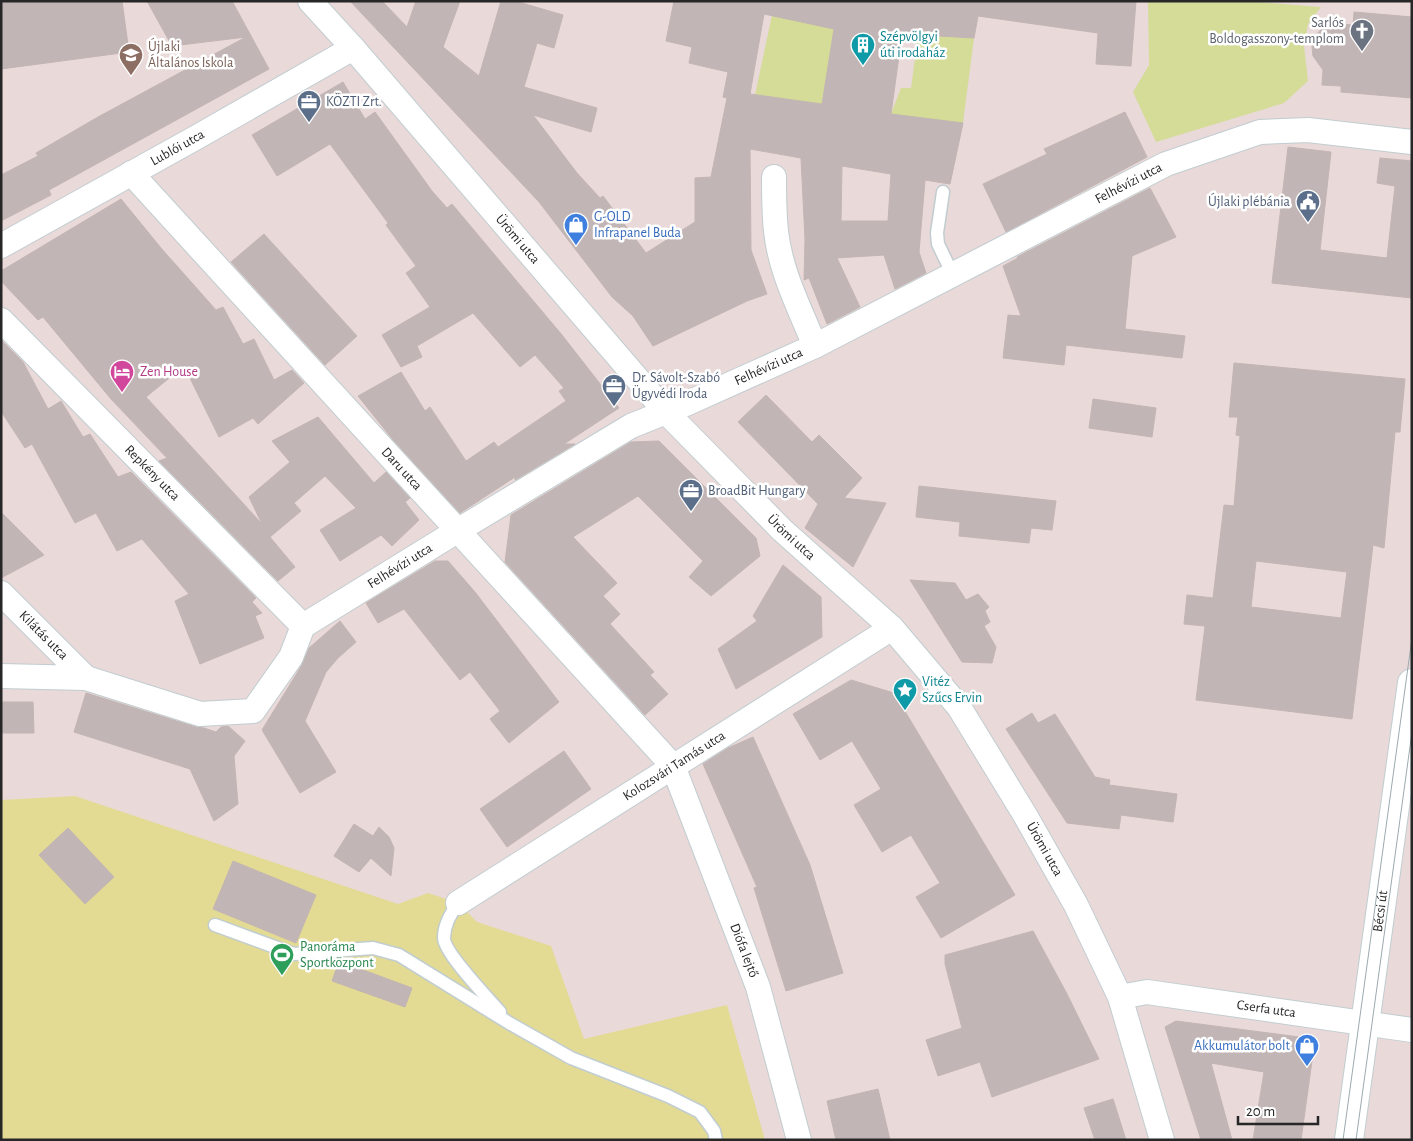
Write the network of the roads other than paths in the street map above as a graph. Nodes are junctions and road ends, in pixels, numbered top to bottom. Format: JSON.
{"nodes":[{"id":1,"x":310,"y":1,"type":"edge"},
{"id":2,"x":353,"y":48,"type":"junction"},
{"id":3,"x":1412,"y":142,"type":"edge"},
{"id":4,"x":131,"y":173,"type":"junction"},
{"id":5,"x":774,"y":177,"type":"dead end"},
{"id":6,"x":943,"y":192,"type":"dead end"},
{"id":7,"x":1,"y":246,"type":"edge"},
{"id":8,"x":953,"y":275,"type":"junction"},
{"id":9,"x":1,"y":320,"type":"edge"},
{"id":10,"x":815,"y":346,"type":"junction"},
{"id":11,"x":666,"y":412,"type":"junction"},
{"id":12,"x":457,"y":531,"type":"junction"},
{"id":13,"x":1,"y":593,"type":"edge"},
{"id":14,"x":302,"y":626,"type":"junction"},
{"id":15,"x":892,"y":628,"type":"junction"},
{"id":16,"x":1,"y":676,"type":"edge"},
{"id":17,"x":86,"y":678,"type":"junction"},
{"id":18,"x":1412,"y":683,"type":"edge"},
{"id":19,"x":673,"y":766,"type":"junction"},
{"id":20,"x":458,"y":903,"type":"joint"},
{"id":21,"x":215,"y":925,"type":"dead end"},
{"id":22,"x":1120,"y":997,"type":"junction"},
{"id":23,"x":509,"y":1022,"type":"junction"},
{"id":24,"x":1365,"y":1024,"type":"junction"},
{"id":25,"x":1412,"y":1030,"type":"edge"},
{"id":26,"x":716,"y":1140,"type":"edge"},
{"id":27,"x":798,"y":1140,"type":"edge"},
{"id":28,"x":1162,"y":1140,"type":"edge"},
{"id":29,"x":1349,"y":1140,"type":"edge"}],
"edges":[{"from":1,"to":2,"type":"street","name":"Ürömi utca"},
{"from":2,"to":4,"type":"street","name":"Lublói utca"},
{"from":2,"to":11,"type":"street","name":"Ürömi utca"},
{"from":3,"to":8,"type":"street","name":"Felhévízi utca"},
{"from":4,"to":7,"type":"street","name":"Lublói utca"},
{"from":4,"to":12,"type":"street","name":"Daru utca"},
{"from":5,"to":10,"type":"street","name":"Felhévízi utca"},
{"from":6,"to":8,"type":"lane"},
{"from":8,"to":10,"type":"street","name":"Felhévízi utca"},
{"from":9,"to":14,"type":"street","name":"Repkény utca"},
{"from":10,"to":11,"type":"street","name":"Felhévízi utca"},
{"from":11,"to":12,"type":"street","name":"Felhévízi utca"},
{"from":11,"to":15,"type":"street","name":"Ürömi utca"},
{"from":12,"to":14,"type":"street","name":"Felhévízi utca"},
{"from":12,"to":19,"type":"street","name":"Daru utca"},
{"from":13,"to":17,"type":"street","name":"Kilátás utca"},
{"from":14,"to":17,"type":"street"},
{"from":15,"to":19,"type":"street","name":"Kolozsvári Tamás utca"},
{"from":15,"to":22,"type":"street","name":"Ürömi utca"},
{"from":16,"to":17,"type":"street"},
{"from":18,"to":24,"type":"street","name":"Bécsi út"},
{"from":19,"to":20,"type":"street","name":"Kolozsvári Tamás utca"},
{"from":19,"to":27,"type":"street","name":"Diófa lejtő"},
{"from":20,"to":23,"type":"lane"},
{"from":21,"to":23,"type":"lane"},
{"from":22,"to":24,"type":"street","name":"Cserfa utca"},
{"from":22,"to":28,"type":"street","name":"Ürömi utca"},
{"from":23,"to":26,"type":"lane"},
{"from":24,"to":25,"type":"street","name":"Cserfa utca"},
{"from":24,"to":29,"type":"street","name":"Bécsi út"}]}
